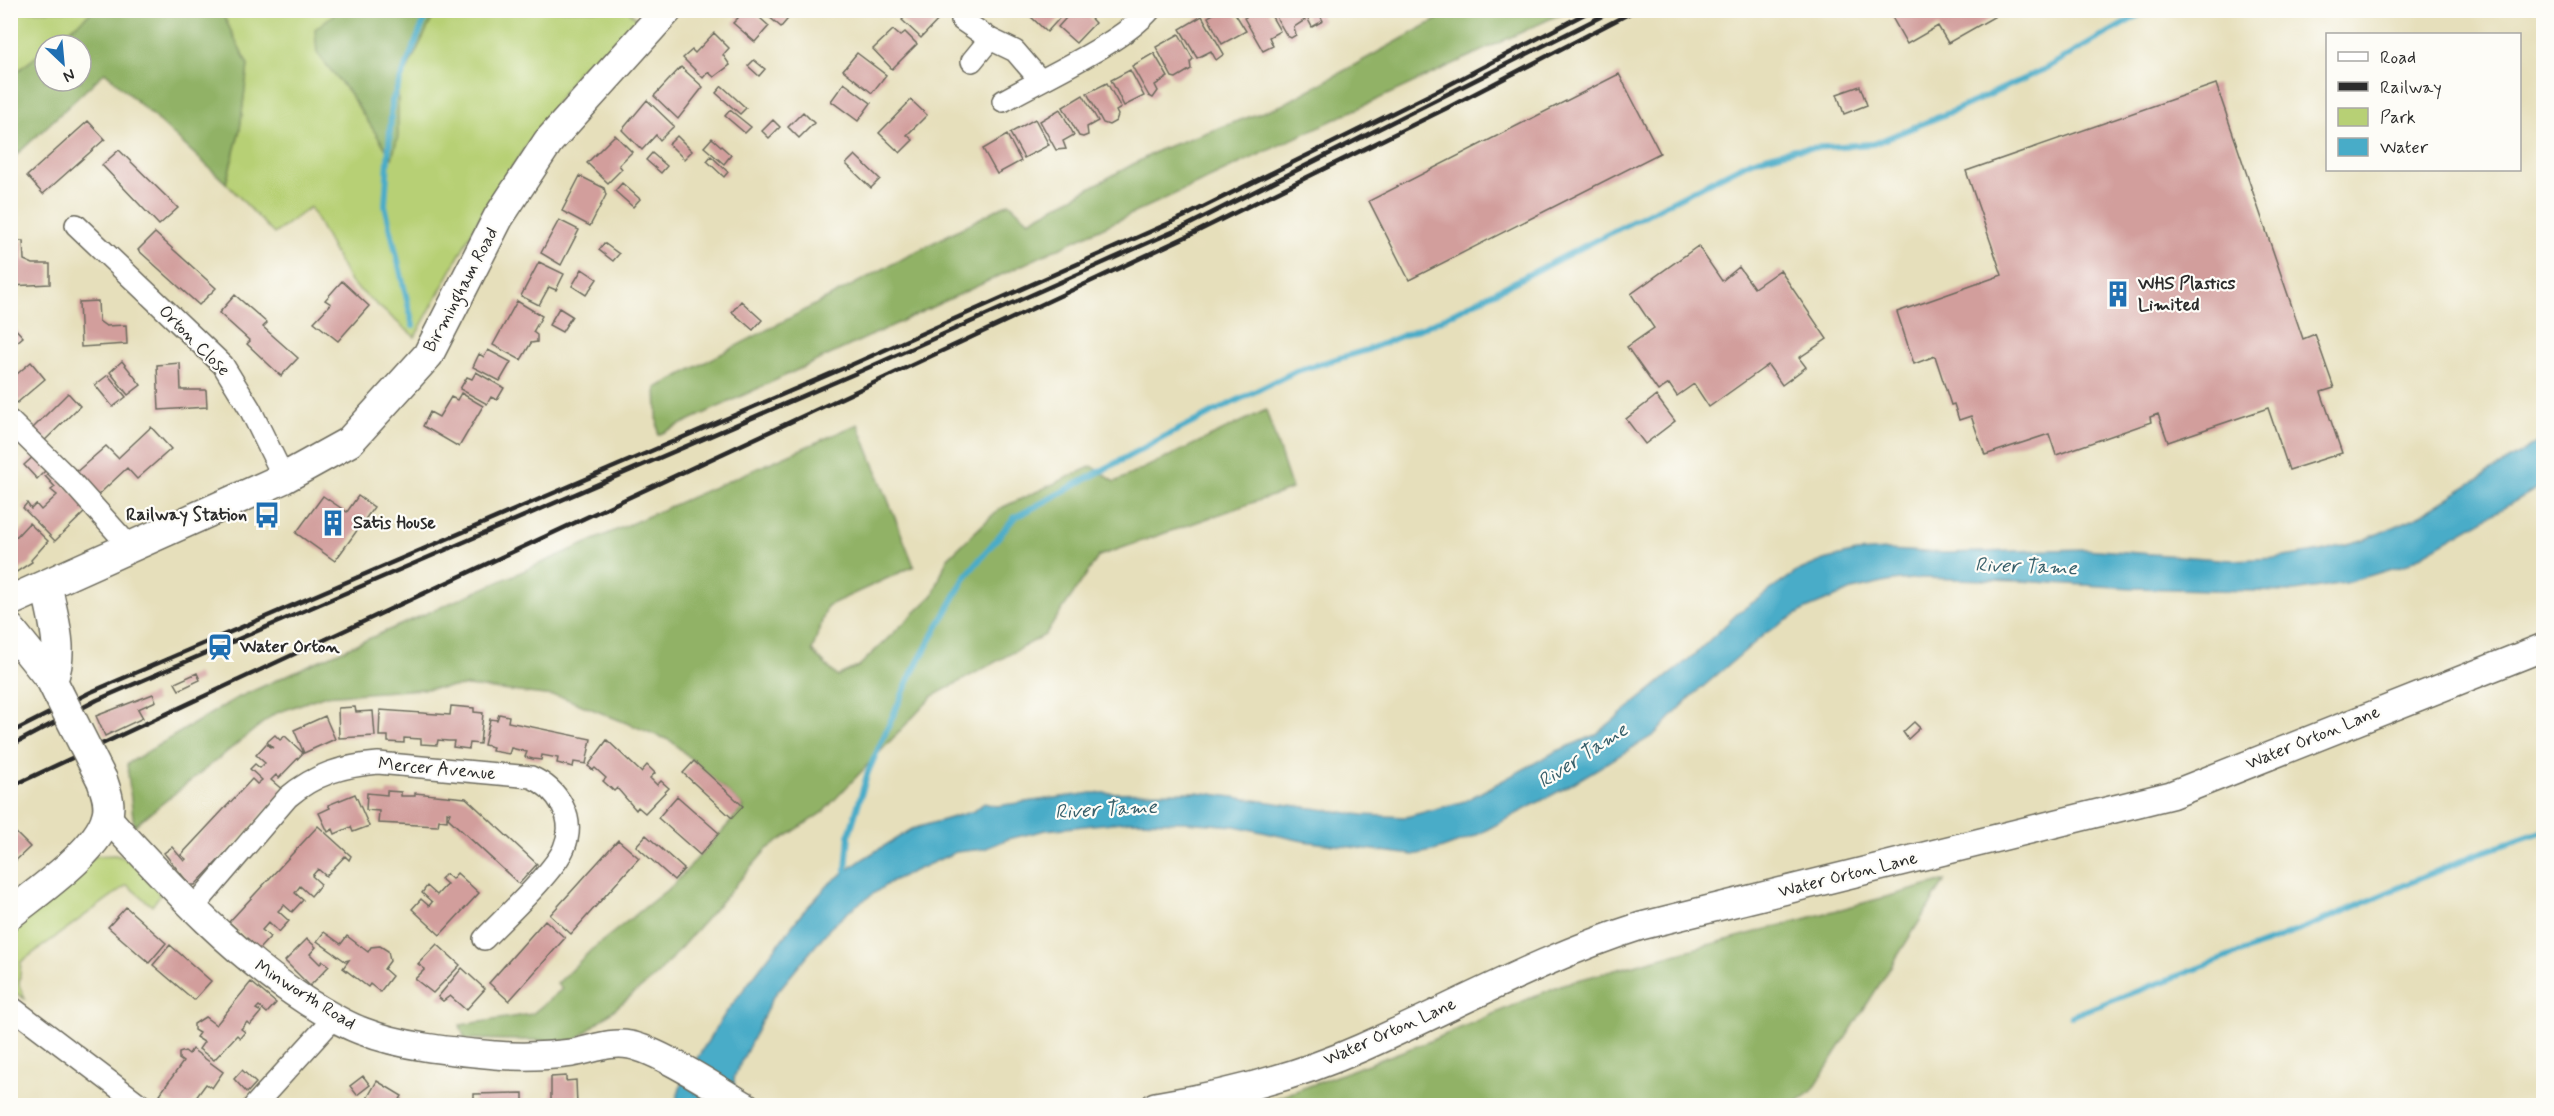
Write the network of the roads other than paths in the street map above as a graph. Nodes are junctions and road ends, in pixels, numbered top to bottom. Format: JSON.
{"nodes":[{"id":1,"x":667,"y":10,"type":"edge"},
{"id":2,"x":1150,"y":10,"type":"edge"},
{"id":3,"x":962,"y":20,"type":"dead end"},
{"id":4,"x":990,"y":39,"type":"junction"},
{"id":5,"x":972,"y":61,"type":"dead end"},
{"id":6,"x":1040,"y":80,"type":"junction"},
{"id":7,"x":1003,"y":100,"type":"dead end"},
{"id":8,"x":76,"y":225,"type":"dead end"},
{"id":9,"x":10,"y":421,"type":"edge"},
{"id":10,"x":284,"y":478,"type":"junction"},
{"id":11,"x":130,"y":547,"type":"junction"},
{"id":12,"x":47,"y":586,"type":"junction"},
{"id":13,"x":13,"y":596,"type":"edge"},
{"id":14,"x":10,"y":629,"type":"edge"},
{"id":15,"x":2544,"y":647,"type":"edge"},
{"id":16,"x":55,"y":687,"type":"junction"},
{"id":17,"x":107,"y":817,"type":"junction"},
{"id":18,"x":193,"y":908,"type":"junction"},
{"id":19,"x":10,"y":914,"type":"edge"},
{"id":20,"x":484,"y":939,"type":"dead end"},
{"id":21,"x":10,"y":1006,"type":"edge"},
{"id":22,"x":334,"y":1018,"type":"junction"},
{"id":23,"x":142,"y":1106,"type":"edge"},
{"id":24,"x":254,"y":1106,"type":"edge"},
{"id":25,"x":746,"y":1106,"type":"edge"},
{"id":26,"x":1155,"y":1106,"type":"edge"}],
"edges":[{"from":1,"to":10,"type":"main road","name":"Birmingham Road"},
{"from":2,"to":6,"type":"street"},
{"from":3,"to":4,"type":"street"},
{"from":4,"to":5,"type":"street"},
{"from":4,"to":6,"type":"street"},
{"from":6,"to":7,"type":"street"},
{"from":8,"to":10,"type":"street","name":"Orton Close"},
{"from":9,"to":11,"type":"street"},
{"from":10,"to":11,"type":"main road","name":"Birmingham Road"},
{"from":11,"to":12,"type":"main road","name":"Birmingham Road"},
{"from":12,"to":13,"type":"main road","name":"Birmingham Road"},
{"from":12,"to":16,"type":"main road"},
{"from":14,"to":16,"type":"main road"},
{"from":15,"to":26,"type":"street","name":"Water Orton Lane"},
{"from":16,"to":17,"type":"main road","bridge":true},
{"from":17,"to":18,"type":"street","name":"Minworth Road"},
{"from":17,"to":19,"type":"main road"},
{"from":18,"to":20,"type":"street","name":"Mercer Avenue"},
{"from":18,"to":22,"type":"street","name":"Minworth Road"},
{"from":21,"to":23,"type":"street"},
{"from":22,"to":24,"type":"street"},
{"from":22,"to":25,"type":"street","name":"Minworth Road"}]}
